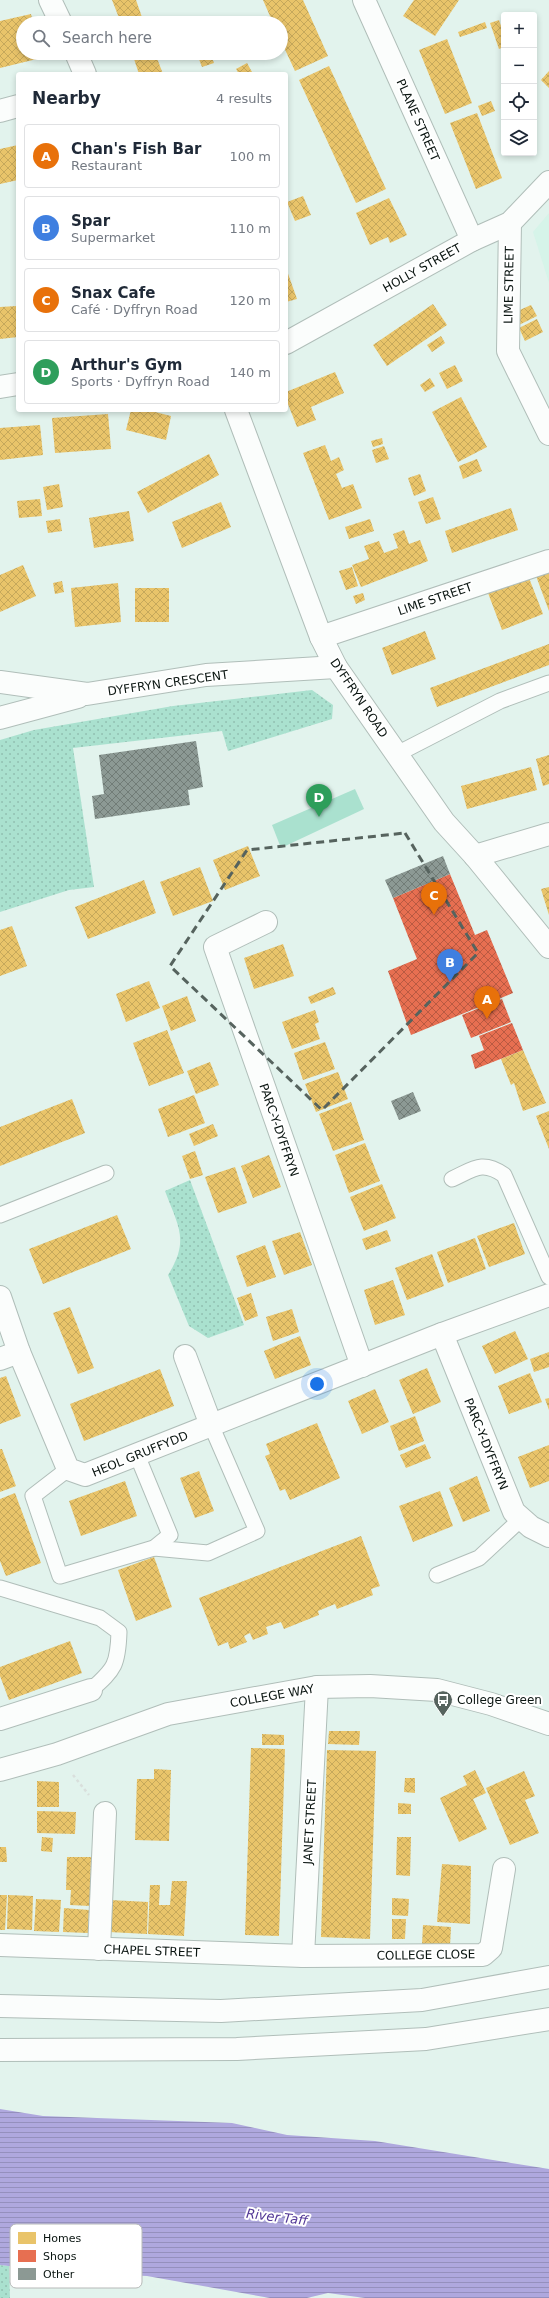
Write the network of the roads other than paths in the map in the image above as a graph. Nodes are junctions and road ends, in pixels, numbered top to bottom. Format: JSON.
{"nodes":[{"id":1,"x":50,"y":0,"type":"edge"},
{"id":2,"x":364,"y":0,"type":"edge"},
{"id":3,"x":58,"y":16,"type":"edge"},
{"id":4,"x":79,"y":60,"type":"edge"},
{"id":5,"x":84,"y":72,"type":"edge"},
{"id":6,"x":16,"y":107,"type":"edge"},
{"id":7,"x":0,"y":111,"type":"edge"},
{"id":8,"x":549,"y":182,"type":"edge"},
{"id":9,"x":510,"y":223,"type":"junction"},
{"id":10,"x":472,"y":240,"type":"junction"},
{"id":11,"x":288,"y":343,"type":"edge"},
{"id":12,"x":16,"y":384,"type":"edge"},
{"id":13,"x":0,"y":387,"type":"edge"},
{"id":14,"x":237,"y":412,"type":"edge"},
{"id":15,"x":549,"y":434,"type":"edge"},
{"id":16,"x":549,"y":561,"type":"edge"},
{"id":17,"x":321,"y":637,"type":"junction"},
{"id":18,"x":336,"y":667,"type":"junction"},
{"id":19,"x":0,"y":682,"type":"edge"},
{"id":20,"x":549,"y":683,"type":"edge"},
{"id":21,"x":87,"y":694,"type":"junction"},
{"id":22,"x":0,"y":718,"type":"edge"},
{"id":23,"x":397,"y":754,"type":"junction"},
{"id":24,"x":549,"y":834,"type":"edge"},
{"id":25,"x":475,"y":856,"type":"junction"},
{"id":26,"x":266,"y":922,"type":"dead end"},
{"id":27,"x":549,"y":947,"type":"edge"},
{"id":28,"x":106,"y":1173,"type":"dead end"},
{"id":29,"x":452,"y":1179,"type":"dead end"},
{"id":30,"x":0,"y":1216,"type":"edge"},
{"id":31,"x":549,"y":1277,"type":"edge"},
{"id":32,"x":549,"y":1295,"type":"edge"},
{"id":33,"x":0,"y":1297,"type":"edge"},
{"id":34,"x":442,"y":1334,"type":"junction"},
{"id":35,"x":10,"y":1355,"type":"edge"},
{"id":36,"x":185,"y":1356,"type":"dead end"},
{"id":37,"x":362,"y":1366,"type":"junction"},
{"id":38,"x":211,"y":1425,"type":"junction"},
{"id":39,"x":137,"y":1455,"type":"junction"},
{"id":40,"x":68,"y":1469,"type":"junction"},
{"id":41,"x":522,"y":1519,"type":"junction"},
{"id":42,"x":549,"y":1536,"type":"edge"},
{"id":43,"x":154,"y":1548,"type":"junction"},
{"id":44,"x":437,"y":1575,"type":"dead end"},
{"id":45,"x":0,"y":1588,"type":"edge"},
{"id":46,"x":317,"y":1687,"type":"junction"},
{"id":47,"x":91,"y":1690,"type":"joint"},
{"id":48,"x":0,"y":1719,"type":"edge"},
{"id":49,"x":549,"y":1724,"type":"edge"},
{"id":50,"x":0,"y":1770,"type":"edge"},
{"id":51,"x":105,"y":1814,"type":"road end"},
{"id":52,"x":504,"y":1869,"type":"dead end"},
{"id":53,"x":0,"y":1945,"type":"edge"},
{"id":54,"x":99,"y":1949,"type":"junction"},
{"id":55,"x":303,"y":1956,"type":"junction"},
{"id":56,"x":549,"y":1977,"type":"edge"},
{"id":57,"x":0,"y":2006,"type":"edge"},
{"id":58,"x":549,"y":2019,"type":"edge"},
{"id":59,"x":0,"y":2050,"type":"edge"}],
"edges":[{"from":1,"to":3,"type":"main road"},
{"from":2,"to":10,"type":"main road","name":"PLANE STREET"},
{"from":4,"to":5,"type":"main road"},
{"from":6,"to":7,"type":"main road"},
{"from":8,"to":9,"type":"main road","name":"HOLLY STREET"},
{"from":9,"to":10,"type":"main road","name":"HOLLY STREET"},
{"from":9,"to":15,"type":"main road","name":"LIME STREET"},
{"from":10,"to":11,"type":"main road","name":"HOLLY STREET"},
{"from":12,"to":13,"type":"main road"},
{"from":14,"to":17,"type":"main road","name":"DYFFRYN ROAD"},
{"from":16,"to":17,"type":"main road","name":"LIME STREET"},
{"from":17,"to":18,"type":"main road","name":"DYFFRYN ROAD"},
{"from":18,"to":21,"type":"main road","name":"DYFFRYN CRESCENT"},
{"from":18,"to":23,"type":"main road","name":"DYFFRYN ROAD"},
{"from":19,"to":21,"type":"main road","name":"DYFFRYN CRESCENT"},
{"from":20,"to":23,"type":"lane"},
{"from":21,"to":22,"type":"main road"},
{"from":23,"to":25,"type":"main road","name":"DYFFRYN ROAD"},
{"from":24,"to":25,"type":"main road"},
{"from":25,"to":27,"type":"main road","name":"DYFFRYN ROAD"},
{"from":26,"to":37,"type":"main road","name":"PARC-Y-DYFFRYN"},
{"from":28,"to":30,"type":"lane"},
{"from":29,"to":31,"type":"lane"},
{"from":32,"to":34,"type":"main road"},
{"from":33,"to":35,"type":"main road"},
{"from":34,"to":37,"type":"main road"},
{"from":34,"to":41,"type":"main road","name":"PARC-Y-DYFFRYN"},
{"from":35,"to":40,"type":"main road"},
{"from":36,"to":38,"type":"main road"},
{"from":37,"to":38,"type":"main road","name":"HEOL GRUFFYDD"},
{"from":38,"to":39,"type":"main road","name":"HEOL GRUFFYDD"},
{"from":38,"to":43,"type":"lane"},
{"from":39,"to":40,"type":"main road","name":"HEOL GRUFFYDD"},
{"from":39,"to":43,"type":"lane"},
{"from":40,"to":43,"type":"lane"},
{"from":41,"to":42,"type":"main road","name":"PARC-Y-DYFFRYN"},
{"from":41,"to":44,"type":"lane"},
{"from":45,"to":47,"type":"lane"},
{"from":46,"to":49,"type":"main road","name":"COLLEGE WAY"},
{"from":46,"to":50,"type":"main road","name":"COLLEGE WAY"},
{"from":46,"to":55,"type":"main road","name":"JANET STREET"},
{"from":47,"to":48,"type":"main road"},
{"from":51,"to":54,"type":"main road"},
{"from":52,"to":55,"type":"main road","name":"COLLEGE CLOSE"},
{"from":53,"to":54,"type":"main road","name":"CHAPEL STREET"},
{"from":54,"to":55,"type":"main road","name":"CHAPEL STREET"},
{"from":56,"to":57,"type":"main road"},
{"from":58,"to":59,"type":"main road"}]}
